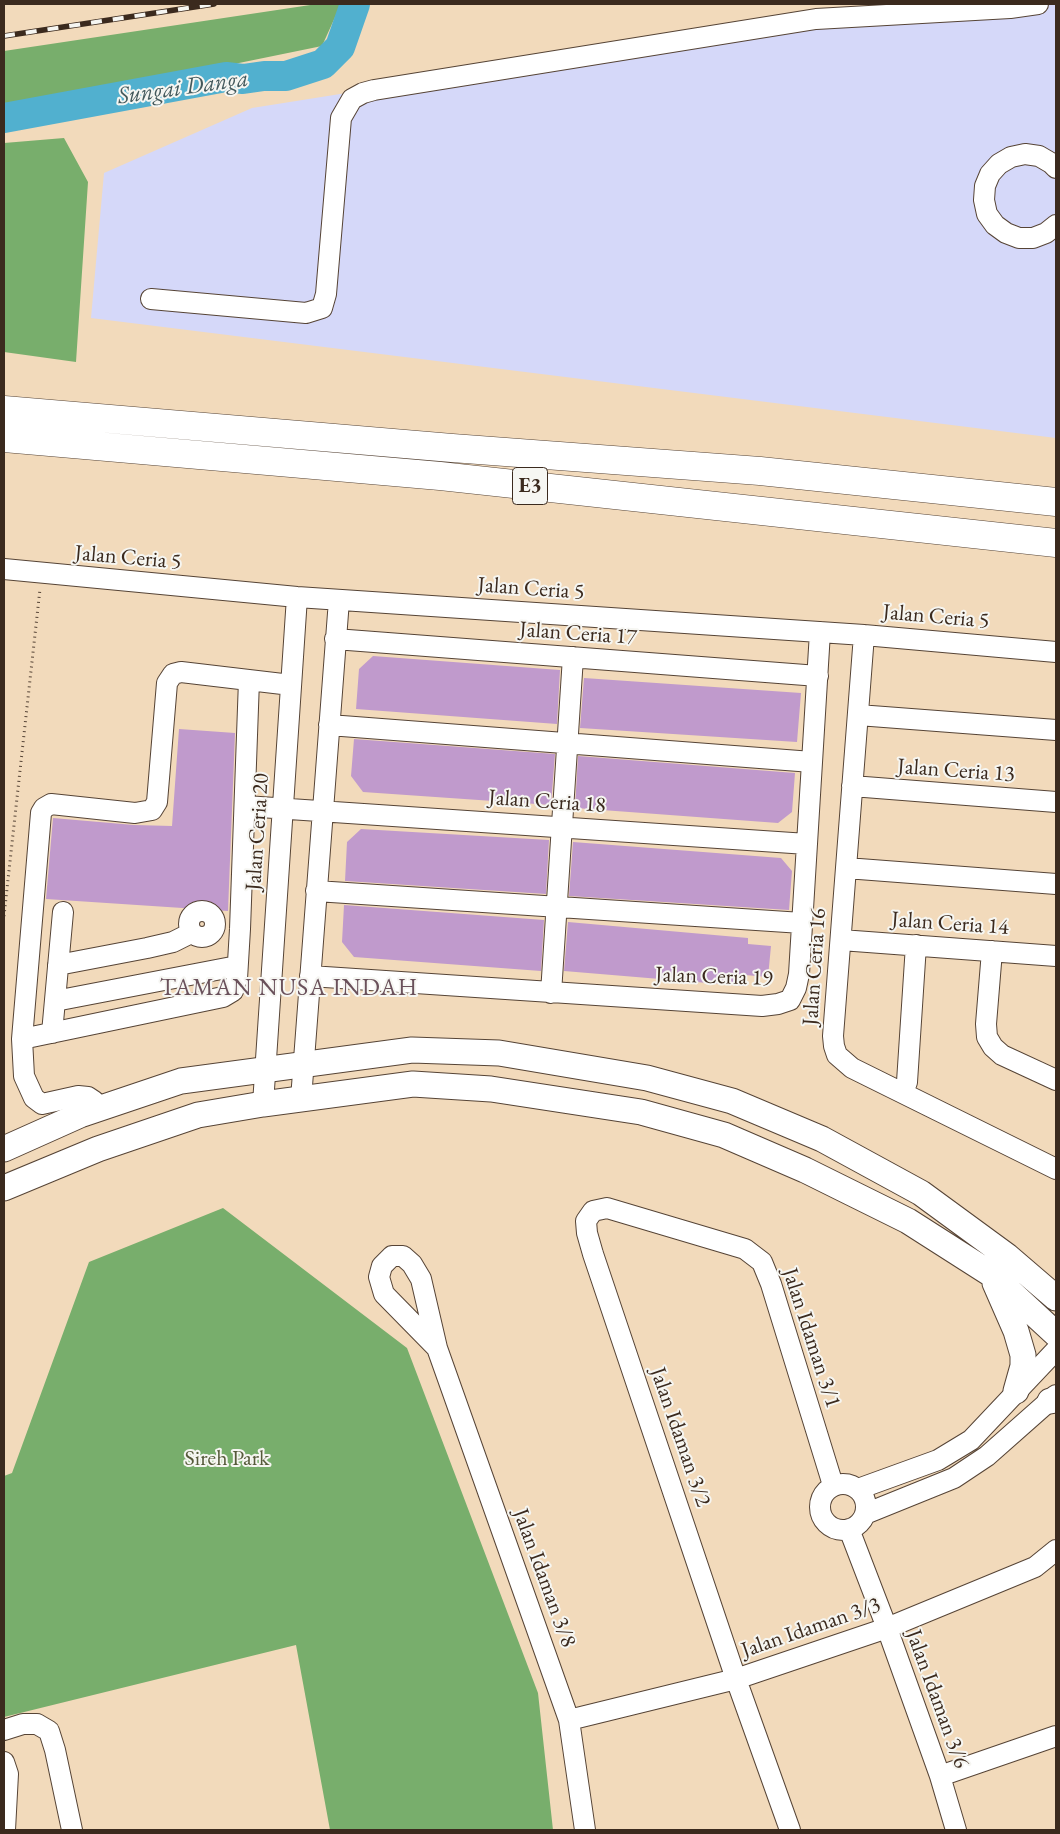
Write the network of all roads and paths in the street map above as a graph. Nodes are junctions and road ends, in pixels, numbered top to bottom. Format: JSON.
{"nodes":[{"id":1,"x":1038,"y":4,"type":"edge"},
{"id":2,"x":1047,"y":155,"type":"edge"},
{"id":3,"x":1056,"y":168,"type":"edge"},
{"id":4,"x":1056,"y":225,"type":"edge"},
{"id":5,"x":151,"y":299,"type":"dead end"},
{"id":6,"x":4,"y":410,"type":"edge"},
{"id":7,"x":4,"y":438,"type":"edge"},
{"id":8,"x":1056,"y":502,"type":"edge"},
{"id":9,"x":1056,"y":543,"type":"edge"},
{"id":10,"x":4,"y":570,"type":"edge"},
{"id":11,"x":42,"y":573,"type":"junction"},
{"id":12,"x":297,"y":598,"type":"junction"},
{"id":13,"x":338,"y":600,"type":"junction"},
{"id":14,"x":820,"y":632,"type":"junction"},
{"id":15,"x":864,"y":635,"type":"junction"},
{"id":16,"x":335,"y":639,"type":"junction"},
{"id":17,"x":1056,"y":652,"type":"edge"},
{"id":18,"x":573,"y":657,"type":"junction"},
{"id":19,"x":818,"y":676,"type":"junction"},
{"id":20,"x":250,"y":680,"type":"junction"},
{"id":21,"x":292,"y":685,"type":"junction"},
{"id":22,"x":858,"y":715,"type":"junction"},
{"id":23,"x":328,"y":726,"type":"junction"},
{"id":24,"x":1056,"y":730,"type":"edge"},
{"id":25,"x":568,"y":743,"type":"junction"},
{"id":26,"x":812,"y":762,"type":"junction"},
{"id":27,"x":852,"y":786,"type":"junction"},
{"id":28,"x":1056,"y":802,"type":"edge"},
{"id":29,"x":245,"y":806,"type":"junction"},
{"id":30,"x":283,"y":808,"type":"junction"},
{"id":31,"x":322,"y":811,"type":"junction"},
{"id":32,"x":562,"y":827,"type":"junction"},
{"id":33,"x":807,"y":844,"type":"junction"},
{"id":34,"x":846,"y":868,"type":"junction"},
{"id":35,"x":1056,"y":884,"type":"edge"},
{"id":36,"x":316,"y":891,"type":"junction"},
{"id":37,"x":557,"y":907,"type":"junction"},
{"id":38,"x":63,"y":912,"type":"dead end"},
{"id":39,"x":4,"y":916,"type":"edge"},
{"id":40,"x":802,"y":923,"type":"junction"},
{"id":41,"x":240,"y":929,"type":"junction"},
{"id":42,"x":841,"y":940,"type":"junction"},
{"id":43,"x":916,"y":946,"type":"junction"},
{"id":44,"x":992,"y":951,"type":"junction"},
{"id":45,"x":1056,"y":953,"type":"edge"},
{"id":46,"x":58,"y":964,"type":"junction"},
{"id":47,"x":237,"y":966,"type":"junction"},
{"id":48,"x":310,"y":976,"type":"junction"},
{"id":49,"x":551,"y":993,"type":"junction"},
{"id":50,"x":55,"y":1001,"type":"junction"},
{"id":51,"x":52,"y":1033,"type":"junction"},
{"id":52,"x":22,"y":1039,"type":"junction"},
{"id":53,"x":304,"y":1064,"type":"junction"},
{"id":54,"x":266,"y":1070,"type":"junction"},
{"id":55,"x":1056,"y":1080,"type":"edge"},
{"id":56,"x":903,"y":1093,"type":"junction"},
{"id":57,"x":301,"y":1099,"type":"junction"},
{"id":58,"x":263,"y":1104,"type":"junction"},
{"id":59,"x":98,"y":1109,"type":"junction"},
{"id":60,"x":4,"y":1150,"type":"edge"},
{"id":61,"x":1056,"y":1169,"type":"edge"},
{"id":62,"x":4,"y":1188,"type":"edge"},
{"id":63,"x":593,"y":1211,"type":"joint"},
{"id":64,"x":991,"y":1274,"type":"junction"},
{"id":65,"x":1056,"y":1298,"type":"edge"},
{"id":66,"x":1056,"y":1334,"type":"edge"},
{"id":67,"x":437,"y":1348,"type":"dead end"},
{"id":68,"x":1056,"y":1350,"type":"edge"},
{"id":69,"x":1016,"y":1392,"type":"junction"},
{"id":70,"x":1054,"y":1399,"type":"edge"},
{"id":71,"x":833,"y":1485,"type":"junction"},
{"id":72,"x":858,"y":1489,"type":"junction"},
{"id":73,"x":865,"y":1514,"type":"junction"},
{"id":74,"x":848,"y":1529,"type":"junction"},
{"id":75,"x":1056,"y":1550,"type":"edge"},
{"id":76,"x":887,"y":1628,"type":"junction"},
{"id":77,"x":736,"y":1679,"type":"junction"},
{"id":78,"x":570,"y":1720,"type":"junction"},
{"id":79,"x":4,"y":1730,"type":"edge"},
{"id":80,"x":1056,"y":1736,"type":"edge"},
{"id":81,"x":4,"y":1762,"type":"edge"},
{"id":82,"x":940,"y":1776,"type":"junction"},
{"id":83,"x":5,"y":1830,"type":"edge"},
{"id":84,"x":72,"y":1830,"type":"edge"},
{"id":85,"x":585,"y":1830,"type":"edge"},
{"id":86,"x":790,"y":1830,"type":"edge"},
{"id":87,"x":956,"y":1830,"type":"edge"}],
"edges":[{"from":1,"to":5,"type":"street"},
{"from":2,"to":3,"type":"street"},
{"from":2,"to":4,"type":"street"},
{"from":6,"to":8,"type":"highway","number":"E3"},
{"from":7,"to":9,"type":"highway","number":"E3"},
{"from":10,"to":11,"type":"street","name":"Jalan Ceria 5"},
{"from":11,"to":12,"type":"street","name":"Jalan Ceria 5"},
{"from":11,"to":39,"type":"path"},
{"from":12,"to":13,"type":"street","name":"Jalan Ceria 5"},
{"from":12,"to":21,"type":"street","name":"Jalan Ceria 20"},
{"from":13,"to":14,"type":"street","name":"Jalan Ceria 5"},
{"from":13,"to":16,"type":"street"},
{"from":14,"to":15,"type":"street","name":"Jalan Ceria 5"},
{"from":14,"to":19,"type":"street","name":"Jalan Ceria 19"},
{"from":15,"to":17,"type":"street","name":"Jalan Ceria 5"},
{"from":15,"to":22,"type":"street","name":"Jalan Ceria 16"},
{"from":16,"to":18,"type":"street","name":"Jalan Ceria 17"},
{"from":16,"to":23,"type":"street"},
{"from":18,"to":19,"type":"street","name":"Jalan Ceria 17"},
{"from":18,"to":25,"type":"street"},
{"from":19,"to":26,"type":"street","name":"Jalan Ceria 19"},
{"from":20,"to":21,"type":"street"},
{"from":20,"to":29,"type":"street"},
{"from":20,"to":52,"type":"street"},
{"from":21,"to":30,"type":"street","name":"Jalan Ceria 20"},
{"from":22,"to":24,"type":"street"},
{"from":22,"to":27,"type":"street","name":"Jalan Ceria 16"},
{"from":23,"to":25,"type":"street"},
{"from":23,"to":31,"type":"street"},
{"from":25,"to":26,"type":"street"},
{"from":25,"to":32,"type":"street"},
{"from":26,"to":33,"type":"street","name":"Jalan Ceria 19"},
{"from":27,"to":28,"type":"street","name":"Jalan Ceria 13"},
{"from":27,"to":34,"type":"street","name":"Jalan Ceria 16"},
{"from":29,"to":30,"type":"street","name":"Jalan Ceria 18"},
{"from":29,"to":41,"type":"street"},
{"from":30,"to":31,"type":"street","name":"Jalan Ceria 18"},
{"from":30,"to":54,"type":"street","name":"Jalan Ceria 20"},
{"from":31,"to":32,"type":"street","name":"Jalan Ceria 18"},
{"from":31,"to":36,"type":"street"},
{"from":32,"to":33,"type":"street","name":"Jalan Ceria 18"},
{"from":32,"to":37,"type":"street"},
{"from":33,"to":40,"type":"street","name":"Jalan Ceria 19"},
{"from":34,"to":35,"type":"street"},
{"from":34,"to":42,"type":"street","name":"Jalan Ceria 16"},
{"from":36,"to":37,"type":"street"},
{"from":36,"to":48,"type":"street"},
{"from":37,"to":40,"type":"street"},
{"from":37,"to":49,"type":"street"},
{"from":38,"to":46,"type":"street"},
{"from":40,"to":49,"type":"street","name":"Jalan Ceria 19"},
{"from":41,"to":46,"type":"street"},
{"from":41,"to":47,"type":"street"},
{"from":42,"to":43,"type":"street","name":"Jalan Ceria 14"},
{"from":42,"to":56,"type":"street","name":"Jalan Ceria 16"},
{"from":43,"to":44,"type":"street","name":"Jalan Ceria 14"},
{"from":43,"to":56,"type":"street"},
{"from":44,"to":45,"type":"street","name":"Jalan Ceria 14"},
{"from":44,"to":55,"type":"street"},
{"from":46,"to":50,"type":"street"},
{"from":47,"to":50,"type":"street"},
{"from":47,"to":51,"type":"street"},
{"from":48,"to":49,"type":"street","name":"Jalan Ceria 19"},
{"from":48,"to":53,"type":"street"},
{"from":50,"to":51,"type":"street"},
{"from":51,"to":52,"type":"street"},
{"from":52,"to":59,"type":"street"},
{"from":53,"to":54,"type":"main road"},
{"from":53,"to":57,"type":"street"},
{"from":53,"to":65,"type":"main road"},
{"from":54,"to":58,"type":"street","name":"Jalan Ceria 20"},
{"from":54,"to":59,"type":"main road"},
{"from":56,"to":61,"type":"street","name":"Jalan Ceria 16"},
{"from":57,"to":58,"type":"main road"},
{"from":57,"to":64,"type":"main road"},
{"from":58,"to":62,"type":"main road"},
{"from":59,"to":60,"type":"main road"},
{"from":63,"to":71,"type":"street","name":"Jalan Idaman 3/1"},
{"from":63,"to":77,"type":"street","name":"Jalan Idaman 3/2"},
{"from":64,"to":66,"type":"main road"},
{"from":64,"to":69,"type":"main road"},
{"from":67,"to":78,"type":"street","name":"Jalan Idaman 3/8"},
{"from":68,"to":69,"type":"street"},
{"from":69,"to":72,"type":"street"},
{"from":70,"to":73,"type":"street"},
{"from":71,"to":72,"type":"street"},
{"from":71,"to":74,"type":"street"},
{"from":72,"to":73,"type":"street"},
{"from":73,"to":74,"type":"street"},
{"from":74,"to":76,"type":"street","name":"Jalan Idaman 3/6"},
{"from":75,"to":76,"type":"street","name":"Jalan Idaman 3/3"},
{"from":76,"to":77,"type":"street","name":"Jalan Idaman 3/3"},
{"from":76,"to":82,"type":"street","name":"Jalan Idaman 3/6"},
{"from":77,"to":78,"type":"street","name":"Jalan Idaman 3/3"},
{"from":77,"to":86,"type":"street","name":"Jalan Idaman 3/2"},
{"from":78,"to":85,"type":"street","name":"Jalan Idaman 3/8"},
{"from":79,"to":84,"type":"street"},
{"from":80,"to":82,"type":"street"},
{"from":81,"to":83,"type":"street"},
{"from":82,"to":87,"type":"street","name":"Jalan Idaman 3/6"}]}
